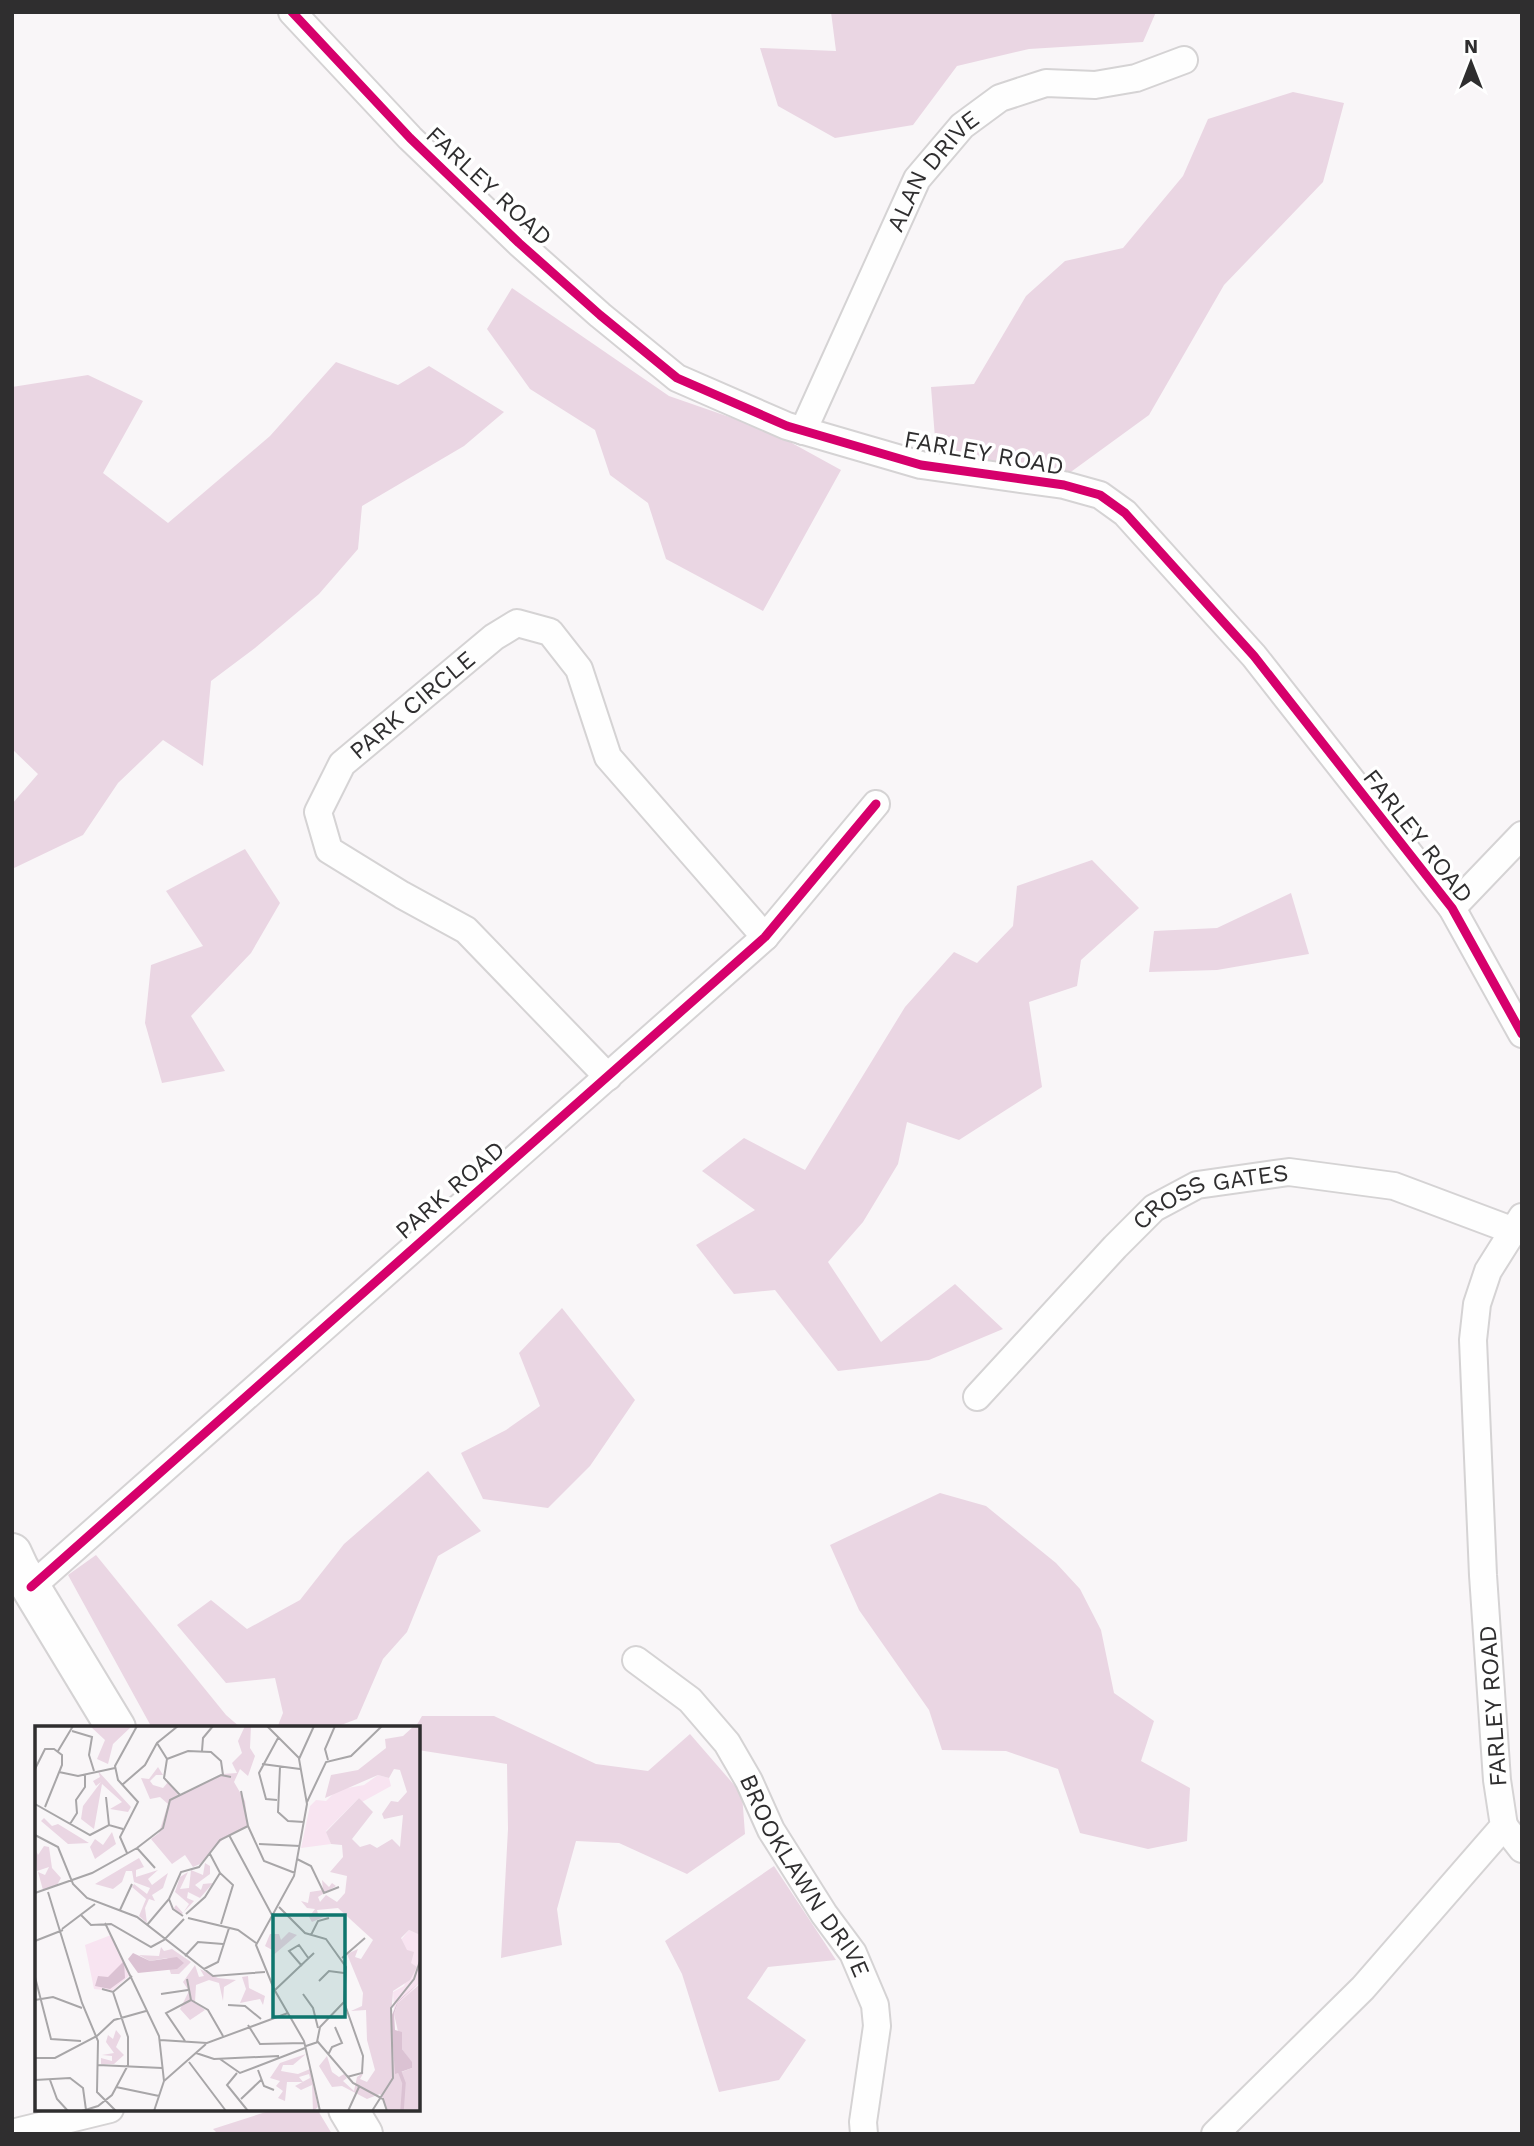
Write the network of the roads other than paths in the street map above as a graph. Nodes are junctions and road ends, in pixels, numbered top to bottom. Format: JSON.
{"nodes":[{"id":1,"x":292,"y":12,"type":"edge"},
{"id":2,"x":1184,"y":60,"type":"dead end"},
{"id":3,"x":803,"y":431,"type":"junction"},
{"id":4,"x":876,"y":804,"type":"dead end"},
{"id":5,"x":1522,"y":835,"type":"edge"},
{"id":6,"x":1452,"y":908,"type":"junction"},
{"id":7,"x":765,"y":937,"type":"junction"},
{"id":8,"x":1522,"y":1034,"type":"edge"},
{"id":9,"x":608,"y":1077,"type":"junction"},
{"id":10,"x":1518,"y":1224,"type":"edge"},
{"id":11,"x":977,"y":1396,"type":"dead end"},
{"id":12,"x":12,"y":1553,"type":"edge"},
{"id":13,"x":31,"y":1587,"type":"junction"},
{"id":14,"x":636,"y":1660,"type":"dead end"},
{"id":15,"x":115,"y":1726,"type":"edge"},
{"id":16,"x":1504,"y":1826,"type":"junction"},
{"id":17,"x":1522,"y":1849,"type":"edge"},
{"id":18,"x":102,"y":2111,"type":"edge"},
{"id":19,"x":349,"y":2111,"type":"edge"},
{"id":20,"x":12,"y":2133,"type":"edge"},
{"id":21,"x":363,"y":2134,"type":"edge"},
{"id":22,"x":864,"y":2134,"type":"edge"},
{"id":23,"x":1215,"y":2134,"type":"edge"}],
"edges":[{"from":1,"to":3,"type":"street","name":"FARLEY ROAD"},
{"from":2,"to":3,"type":"street","name":"ALAN DRIVE"},
{"from":3,"to":6,"type":"street","name":"FARLEY ROAD"},
{"from":4,"to":7,"type":"street","name":"PARK ROAD"},
{"from":5,"to":6,"type":"street"},
{"from":6,"to":8,"type":"street","name":"FARLEY ROAD"},
{"from":7,"to":9,"type":"street","name":"PARK ROAD"},
{"from":7,"to":9,"type":"street","name":"PARK CIRCLE"},
{"from":9,"to":13,"type":"street","name":"PARK ROAD"},
{"from":10,"to":11,"type":"street","name":"CROSS GATES"},
{"from":10,"to":16,"type":"street","name":"FARLEY ROAD"},
{"from":12,"to":13,"type":"main road"},
{"from":13,"to":15,"type":"main road"},
{"from":14,"to":22,"type":"street","name":"BROOKLAWN DRIVE"},
{"from":16,"to":17,"type":"street"},
{"from":16,"to":23,"type":"street"},
{"from":18,"to":20,"type":"street"},
{"from":19,"to":21,"type":"main road"}]}
